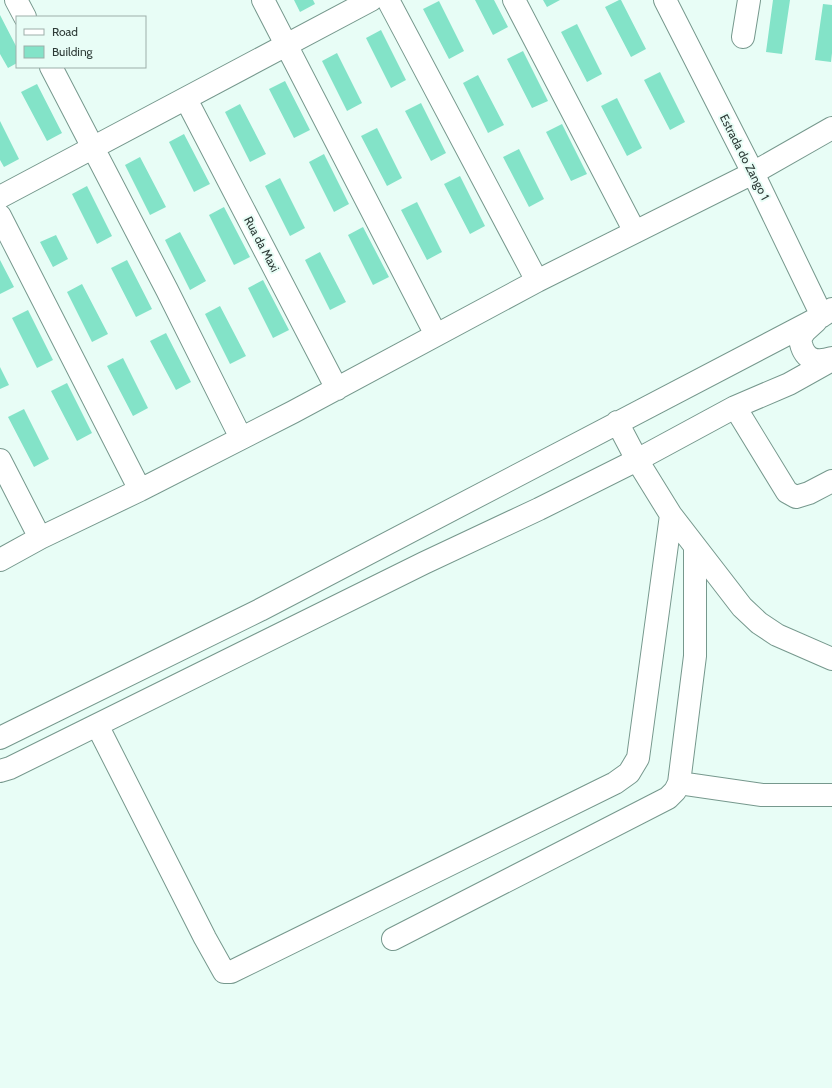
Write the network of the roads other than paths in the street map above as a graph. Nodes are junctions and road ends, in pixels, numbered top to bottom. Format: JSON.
{"nodes":[{"id":1,"x":16,"y":0,"type":"edge"},
{"id":2,"x":263,"y":0,"type":"edge"},
{"id":3,"x":371,"y":0,"type":"edge"},
{"id":4,"x":388,"y":0,"type":"edge"},
{"id":5,"x":514,"y":0,"type":"edge"},
{"id":6,"x":665,"y":0,"type":"edge"},
{"id":7,"x":749,"y":0,"type":"edge"},
{"id":8,"x":24,"y":16,"type":"edge"},
{"id":9,"x":743,"y":36,"type":"dead end"},
{"id":10,"x":287,"y":46,"type":"junction"},
{"id":11,"x":52,"y":68,"type":"edge"},
{"id":12,"x":186,"y":99,"type":"junction"},
{"id":13,"x":832,"y":128,"type":"edge"},
{"id":14,"x":93,"y":148,"type":"junction"},
{"id":15,"x":753,"y":172,"type":"junction"},
{"id":16,"x":0,"y":197,"type":"edge"},
{"id":17,"x":0,"y":216,"type":"edge"},
{"id":18,"x":635,"y":232,"type":"junction"},
{"id":19,"x":537,"y":281,"type":"junction"},
{"id":20,"x":829,"y":312,"type":"edge"},
{"id":21,"x":436,"y":335,"type":"junction"},
{"id":22,"x":832,"y":359,"type":"edge"},
{"id":23,"x":337,"y":389,"type":"junction"},
{"id":24,"x":735,"y":407,"type":"junction"},
{"id":25,"x":617,"y":422,"type":"junction"},
{"id":26,"x":240,"y":438,"type":"junction"},
{"id":27,"x":0,"y":460,"type":"edge"},
{"id":28,"x":637,"y":460,"type":"junction"},
{"id":29,"x":832,"y":481,"type":"edge"},
{"id":30,"x":140,"y":490,"type":"junction"},
{"id":31,"x":671,"y":515,"type":"junction"},
{"id":32,"x":40,"y":538,"type":"junction"},
{"id":33,"x":695,"y":547,"type":"junction"},
{"id":34,"x":0,"y":560,"type":"edge"},
{"id":35,"x":832,"y":659,"type":"edge"},
{"id":36,"x":97,"y":725,"type":"junction"},
{"id":37,"x":0,"y":738,"type":"edge"},
{"id":38,"x":0,"y":771,"type":"edge"},
{"id":39,"x":679,"y":783,"type":"junction"},
{"id":40,"x":832,"y":795,"type":"edge"},
{"id":41,"x":394,"y":939,"type":"dead end"}],
"edges":[{"from":1,"to":8,"type":"street"},
{"from":2,"to":10,"type":"street"},
{"from":3,"to":10,"type":"street"},
{"from":4,"to":19,"type":"street"},
{"from":5,"to":18,"type":"street"},
{"from":6,"to":15,"type":"street","name":"Estrada do Zango 1"},
{"from":7,"to":9,"type":"street"},
{"from":10,"to":12,"type":"street"},
{"from":10,"to":21,"type":"street"},
{"from":11,"to":14,"type":"street"},
{"from":12,"to":14,"type":"street"},
{"from":12,"to":23,"type":"street","name":"Rua da Maxi"},
{"from":13,"to":15,"type":"street"},
{"from":14,"to":16,"type":"street"},
{"from":14,"to":26,"type":"street"},
{"from":15,"to":18,"type":"street"},
{"from":15,"to":20,"type":"street","name":"Estrada do Zango 1"},
{"from":17,"to":30,"type":"street"},
{"from":18,"to":19,"type":"street"},
{"from":19,"to":21,"type":"street"},
{"from":20,"to":22,"type":"street"},
{"from":20,"to":25,"type":"street"},
{"from":21,"to":23,"type":"street"},
{"from":22,"to":24,"type":"street"},
{"from":23,"to":26,"type":"street"},
{"from":24,"to":28,"type":"street"},
{"from":24,"to":29,"type":"street"},
{"from":25,"to":28,"type":"street"},
{"from":25,"to":37,"type":"street"},
{"from":26,"to":30,"type":"street"},
{"from":27,"to":32,"type":"street"},
{"from":28,"to":31,"type":"street"},
{"from":28,"to":36,"type":"street"},
{"from":30,"to":32,"type":"street"},
{"from":31,"to":33,"type":"street"},
{"from":31,"to":36,"type":"street"},
{"from":32,"to":34,"type":"street"},
{"from":33,"to":35,"type":"street"},
{"from":33,"to":39,"type":"street"},
{"from":36,"to":38,"type":"street"},
{"from":39,"to":40,"type":"street"},
{"from":39,"to":41,"type":"street"}]}
